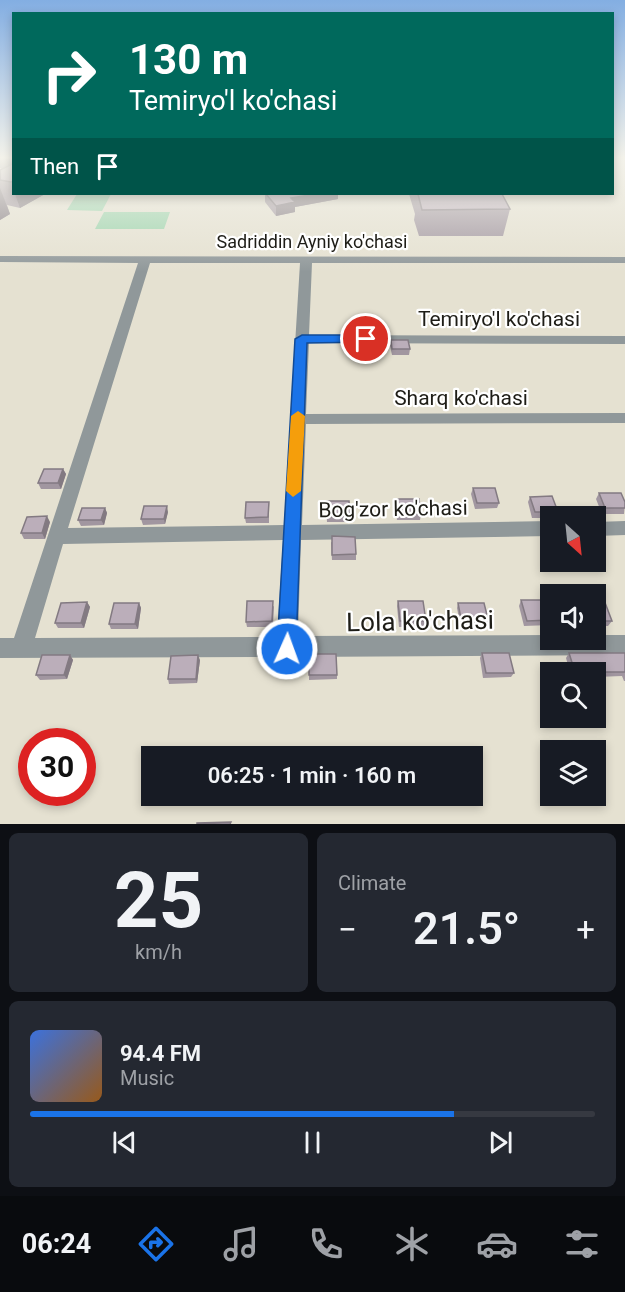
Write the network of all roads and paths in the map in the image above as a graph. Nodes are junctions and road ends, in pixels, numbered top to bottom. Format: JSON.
{"nodes":[{"id":1,"x":0,"y":259,"type":"edge"},
{"id":2,"x":145,"y":260,"type":"junction"},
{"id":3,"x":625,"y":260,"type":"edge"},
{"id":4,"x":306,"y":261,"type":"junction"},
{"id":5,"x":302,"y":339,"type":"junction"},
{"id":6,"x":625,"y":340,"type":"edge"},
{"id":7,"x":625,"y":418,"type":"edge"},
{"id":8,"x":298,"y":419,"type":"junction"},
{"id":9,"x":625,"y":528,"type":"edge"},
{"id":10,"x":540,"y":529,"type":"edge"},
{"id":11,"x":606,"y":529,"type":"edge"},
{"id":12,"x":291,"y":532,"type":"junction"},
{"id":13,"x":56,"y":536,"type":"junction"},
{"id":14,"x":625,"y":645,"type":"edge"},
{"id":15,"x":0,"y":648,"type":"edge"},
{"id":16,"x":21,"y":648,"type":"junction"},
{"id":17,"x":287,"y":649,"type":"junction"}],
"edges":[{"from":1,"to":2,"type":"street","name":"Sadriddin Ayniy ko'chasi"},
{"from":2,"to":4,"type":"street","name":"Sadriddin Ayniy ko'chasi"},
{"from":2,"to":13,"type":"street"},
{"from":3,"to":4,"type":"street","name":"Sadriddin Ayniy ko'chasi"},
{"from":4,"to":5,"type":"street"},
{"from":5,"to":6,"type":"street","name":"Temiryo'l ko'chasi"},
{"from":5,"to":8,"type":"street"},
{"from":7,"to":8,"type":"street","name":"Sharq ko'chasi"},
{"from":8,"to":12,"type":"street"},
{"from":9,"to":11,"type":"street"},
{"from":10,"to":12,"type":"street","name":"Bog'zor ko'chasi"},
{"from":12,"to":13,"type":"street","name":"Bog'zor ko'chasi"},
{"from":12,"to":17,"type":"street"},
{"from":13,"to":16,"type":"street"},
{"from":14,"to":17,"type":"street","name":"Lola ko'chasi"},
{"from":15,"to":16,"type":"street","name":"Lola ko'chasi"},
{"from":16,"to":17,"type":"street","name":"Lola ko'chasi"}]}
